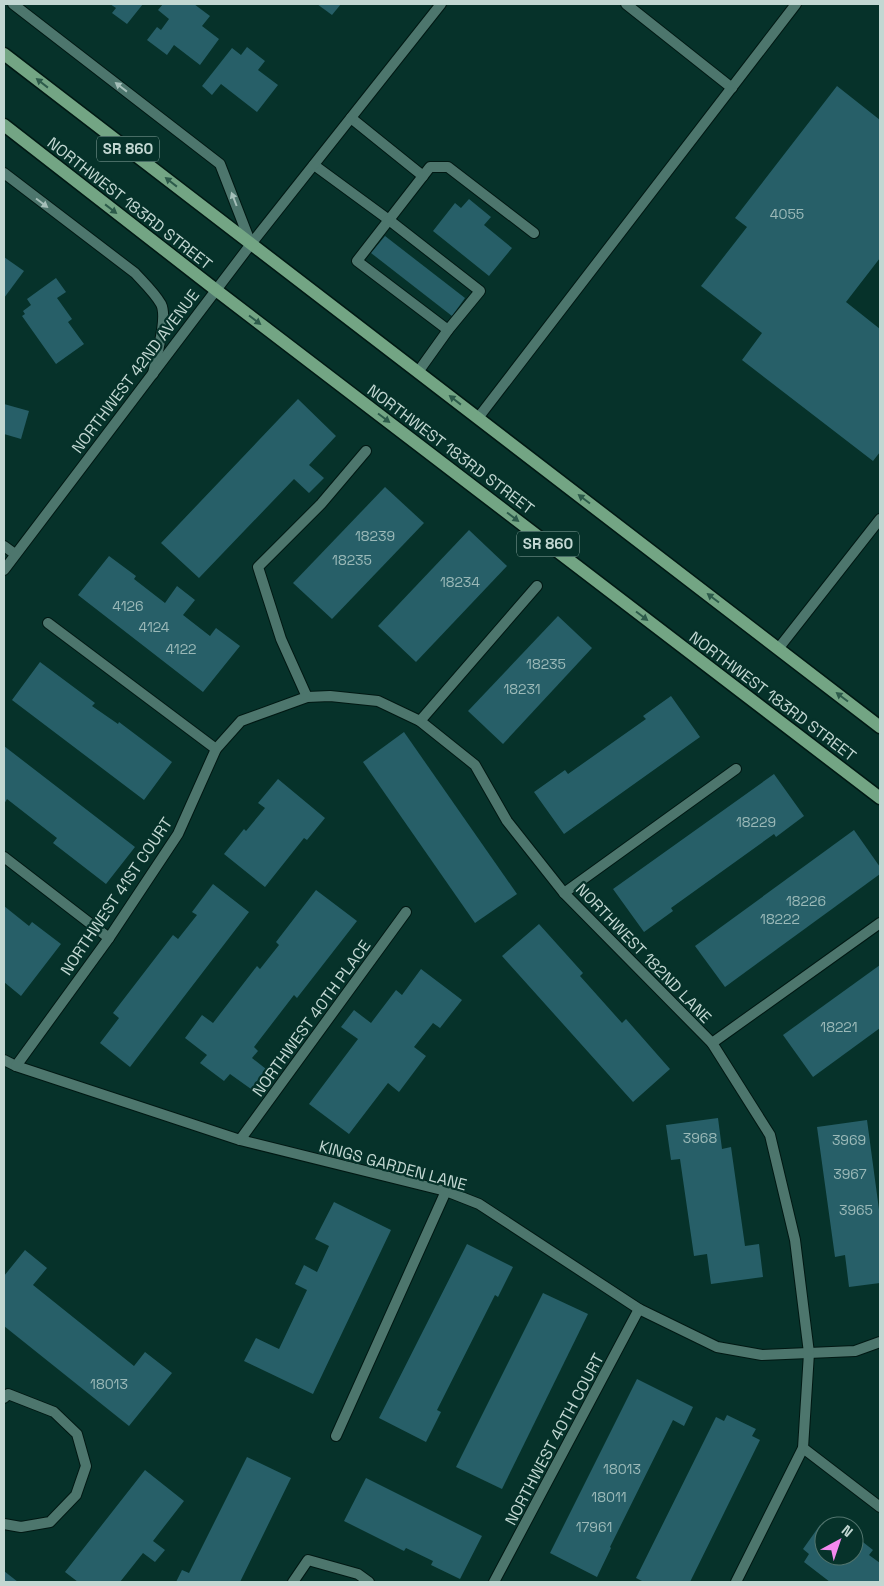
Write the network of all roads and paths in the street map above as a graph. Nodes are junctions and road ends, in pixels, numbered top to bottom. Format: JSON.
{"nodes":[{"id":1,"x":13,"y":4,"type":"edge"},
{"id":2,"x":441,"y":4,"type":"edge"},
{"id":3,"x":626,"y":4,"type":"edge"},
{"id":4,"x":796,"y":4,"type":"edge"},
{"id":5,"x":4,"y":54,"type":"edge"},
{"id":6,"x":732,"y":88,"type":"junction"},
{"id":7,"x":351,"y":118,"type":"junction"},
{"id":8,"x":4,"y":125,"type":"edge"},
{"id":9,"x":314,"y":165,"type":"junction"},
{"id":10,"x":4,"y":173,"type":"edge"},
{"id":11,"x":423,"y":176,"type":"junction"},
{"id":12,"x":389,"y":220,"type":"junction"},
{"id":13,"x":534,"y":233,"type":"dead end"},
{"id":14,"x":251,"y":244,"type":"junction"},
{"id":15,"x":216,"y":290,"type":"junction"},
{"id":16,"x":448,"y":330,"type":"junction"},
{"id":17,"x":418,"y":372,"type":"junction"},
{"id":18,"x":153,"y":374,"type":"junction"},
{"id":19,"x":478,"y":418,"type":"junction"},
{"id":20,"x":366,"y":451,"type":"dead end"},
{"id":21,"x":880,"y":519,"type":"edge"},
{"id":22,"x":4,"y":546,"type":"edge"},
{"id":23,"x":15,"y":554,"type":"junction"},
{"id":24,"x":4,"y":570,"type":"edge"},
{"id":25,"x":537,"y":586,"type":"dead end"},
{"id":26,"x":48,"y":623,"type":"dead end"},
{"id":27,"x":778,"y":648,"type":"junction"},
{"id":28,"x":308,"y":697,"type":"junction"},
{"id":29,"x":420,"y":721,"type":"junction"},
{"id":30,"x":880,"y":727,"type":"edge"},
{"id":31,"x":216,"y":749,"type":"junction"},
{"id":32,"x":736,"y":769,"type":"dead end"},
{"id":33,"x":880,"y":798,"type":"edge"},
{"id":34,"x":4,"y":857,"type":"edge"},
{"id":35,"x":564,"y":892,"type":"junction"},
{"id":36,"x":406,"y":912,"type":"dead end"},
{"id":37,"x":880,"y":923,"type":"edge"},
{"id":38,"x":109,"y":938,"type":"junction"},
{"id":39,"x":712,"y":1043,"type":"junction"},
{"id":40,"x":4,"y":1060,"type":"edge"},
{"id":41,"x":16,"y":1066,"type":"junction"},
{"id":42,"x":240,"y":1140,"type":"junction"},
{"id":43,"x":446,"y":1191,"type":"junction"},
{"id":44,"x":639,"y":1309,"type":"junction"},
{"id":45,"x":880,"y":1342,"type":"edge"},
{"id":46,"x":809,"y":1353,"type":"junction"},
{"id":47,"x":4,"y":1398,"type":"edge"},
{"id":48,"x":336,"y":1436,"type":"dead end"},
{"id":49,"x":803,"y":1448,"type":"junction"},
{"id":50,"x":880,"y":1507,"type":"edge"},
{"id":51,"x":4,"y":1524,"type":"edge"},
{"id":52,"x":293,"y":1582,"type":"edge"},
{"id":53,"x":369,"y":1582,"type":"edge"},
{"id":54,"x":494,"y":1582,"type":"edge"},
{"id":55,"x":736,"y":1582,"type":"edge"}],
"edges":[{"from":14,"to":1,"type":"street","one_way":true},
{"from":2,"to":7,"type":"street","name":"NORTHWEST 42ND AVENUE"},
{"from":3,"to":6,"type":"street"},
{"from":4,"to":6,"type":"street"},
{"from":14,"to":5,"type":"main road","number":"SR 860","one_way":true},
{"from":6,"to":19,"type":"street"},
{"from":7,"to":9,"type":"street","name":"NORTHWEST 42ND AVENUE"},
{"from":7,"to":11,"type":"street"},
{"from":8,"to":15,"type":"main road","name":"NORTHWEST 183RD STREET","number":"SR 860","one_way":true},
{"from":9,"to":12,"type":"street"},
{"from":9,"to":14,"type":"street","name":"NORTHWEST 42ND AVENUE"},
{"from":10,"to":18,"type":"street","one_way":true},
{"from":11,"to":12,"type":"street"},
{"from":11,"to":13,"type":"street"},
{"from":12,"to":16,"type":"street"},
{"from":12,"to":16,"type":"street"},
{"from":14,"to":15,"type":"street","name":"NORTHWEST 42ND AVENUE"},
{"from":14,"to":17,"type":"main road","number":"SR 860"},
{"from":15,"to":18,"type":"street","name":"NORTHWEST 42ND AVENUE"},
{"from":15,"to":33,"type":"main road","name":"NORTHWEST 183RD STREET","number":"SR 860","one_way":true},
{"from":16,"to":17,"type":"street"},
{"from":19,"to":17,"type":"main road","number":"SR 860","one_way":true},
{"from":18,"to":23,"type":"street","name":"NORTHWEST 42ND AVENUE"},
{"from":27,"to":19,"type":"main road","number":"SR 860","one_way":true},
{"from":20,"to":28,"type":"street"},
{"from":21,"to":27,"type":"street"},
{"from":22,"to":23,"type":"street"},
{"from":23,"to":24,"type":"street","name":"NORTHWEST 42ND AVENUE"},
{"from":25,"to":29,"type":"street"},
{"from":26,"to":31,"type":"street"},
{"from":30,"to":27,"type":"main road","number":"SR 860","one_way":true},
{"from":28,"to":29,"type":"street","name":"NORTHWEST 182ND LANE"},
{"from":28,"to":31,"type":"street","name":"NORTHWEST 41ST COURT"},
{"from":29,"to":35,"type":"street","name":"NORTHWEST 182ND LANE"},
{"from":31,"to":38,"type":"street","name":"NORTHWEST 41ST COURT"},
{"from":32,"to":35,"type":"street"},
{"from":34,"to":38,"type":"street"},
{"from":35,"to":39,"type":"street","name":"NORTHWEST 182ND LANE"},
{"from":36,"to":42,"type":"street","name":"NORTHWEST 40TH PLACE"},
{"from":37,"to":39,"type":"street"},
{"from":38,"to":41,"type":"street","name":"NORTHWEST 41ST COURT"},
{"from":39,"to":46,"type":"street","name":"NORTHWEST 182ND LANE"},
{"from":40,"to":41,"type":"street","name":"KINGS GARDEN LANE"},
{"from":41,"to":42,"type":"street","name":"KINGS GARDEN LANE"},
{"from":42,"to":43,"type":"street","name":"KINGS GARDEN LANE"},
{"from":43,"to":44,"type":"street","name":"KINGS GARDEN LANE"},
{"from":43,"to":48,"type":"street"},
{"from":44,"to":46,"type":"street","name":"KINGS GARDEN LANE"},
{"from":44,"to":54,"type":"street","name":"NORTHWEST 40TH COURT"},
{"from":45,"to":46,"type":"street","name":"KINGS GARDEN LANE"},
{"from":46,"to":49,"type":"street","name":"NORTHWEST 182ND LANE"},
{"from":47,"to":51,"type":"street"},
{"from":49,"to":50,"type":"street"},
{"from":49,"to":55,"type":"street"},
{"from":52,"to":53,"type":"street"}]}
